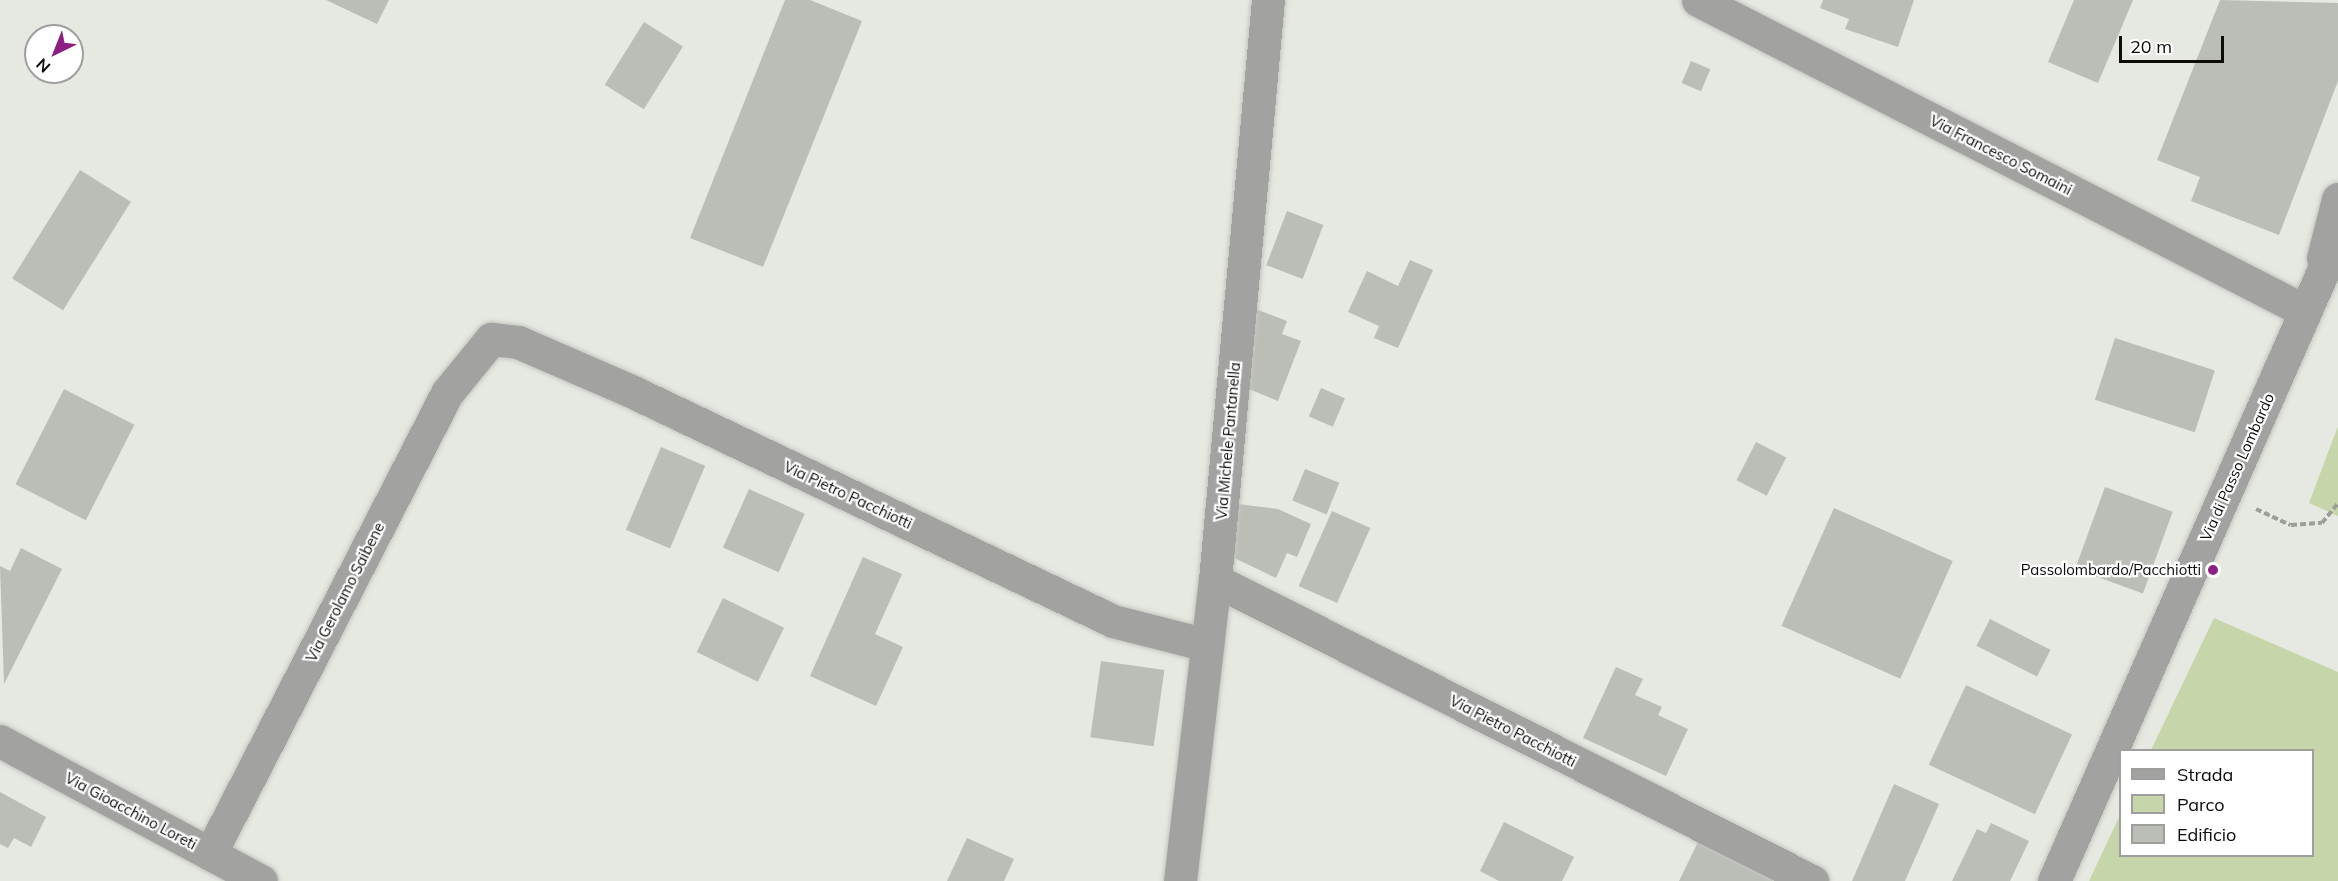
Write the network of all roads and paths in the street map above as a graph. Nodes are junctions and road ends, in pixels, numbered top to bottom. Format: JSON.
{"nodes":[{"id":1,"x":1268,"y":0,"type":"edge"},
{"id":2,"x":1698,"y":0,"type":"edge"},
{"id":3,"x":2338,"y":199,"type":"edge"},
{"id":4,"x":2338,"y":237,"type":"edge"},
{"id":5,"x":2310,"y":297,"type":"junction"},
{"id":6,"x":491,"y":339,"type":"joint"},
{"id":7,"x":2226,"y":494,"type":"junction"},
{"id":8,"x":2338,"y":503,"type":"edge"},
{"id":9,"x":1215,"y":580,"type":"junction"},
{"id":10,"x":1208,"y":645,"type":"junction"},
{"id":11,"x":0,"y":741,"type":"edge"},
{"id":12,"x":210,"y":854,"type":"junction"},
{"id":13,"x":261,"y":881,"type":"edge"},
{"id":14,"x":1180,"y":881,"type":"edge"},
{"id":15,"x":1812,"y":881,"type":"edge"},
{"id":16,"x":2054,"y":881,"type":"edge"}],
"edges":[{"from":1,"to":9,"type":"street","name":"Via Michele Pantanella"},
{"from":2,"to":5,"type":"street","name":"Via Francesco Somaini"},
{"from":3,"to":5,"type":"street","name":"Via di Passo Lombardo"},
{"from":4,"to":5,"type":"street","name":"Via di Passo Lombardo"},
{"from":5,"to":7,"type":"street","name":"Via di Passo Lombardo"},
{"from":6,"to":10,"type":"street","name":"Via Pietro Pacchiotti"},
{"from":6,"to":12,"type":"street","name":"Via Gerolamo Saibene"},
{"from":7,"to":8,"type":"path"},
{"from":7,"to":16,"type":"street","name":"Via di Passo Lombardo"},
{"from":9,"to":10,"type":"street","name":"Via Michele Pantanella"},
{"from":9,"to":15,"type":"street","name":"Via Pietro Pacchiotti"},
{"from":10,"to":14,"type":"street","name":"Via Michele Pantanella"},
{"from":11,"to":12,"type":"street","name":"Via Gioacchino Loreti"},
{"from":12,"to":13,"type":"street","name":"Via Gioacchino Loreti"}]}
